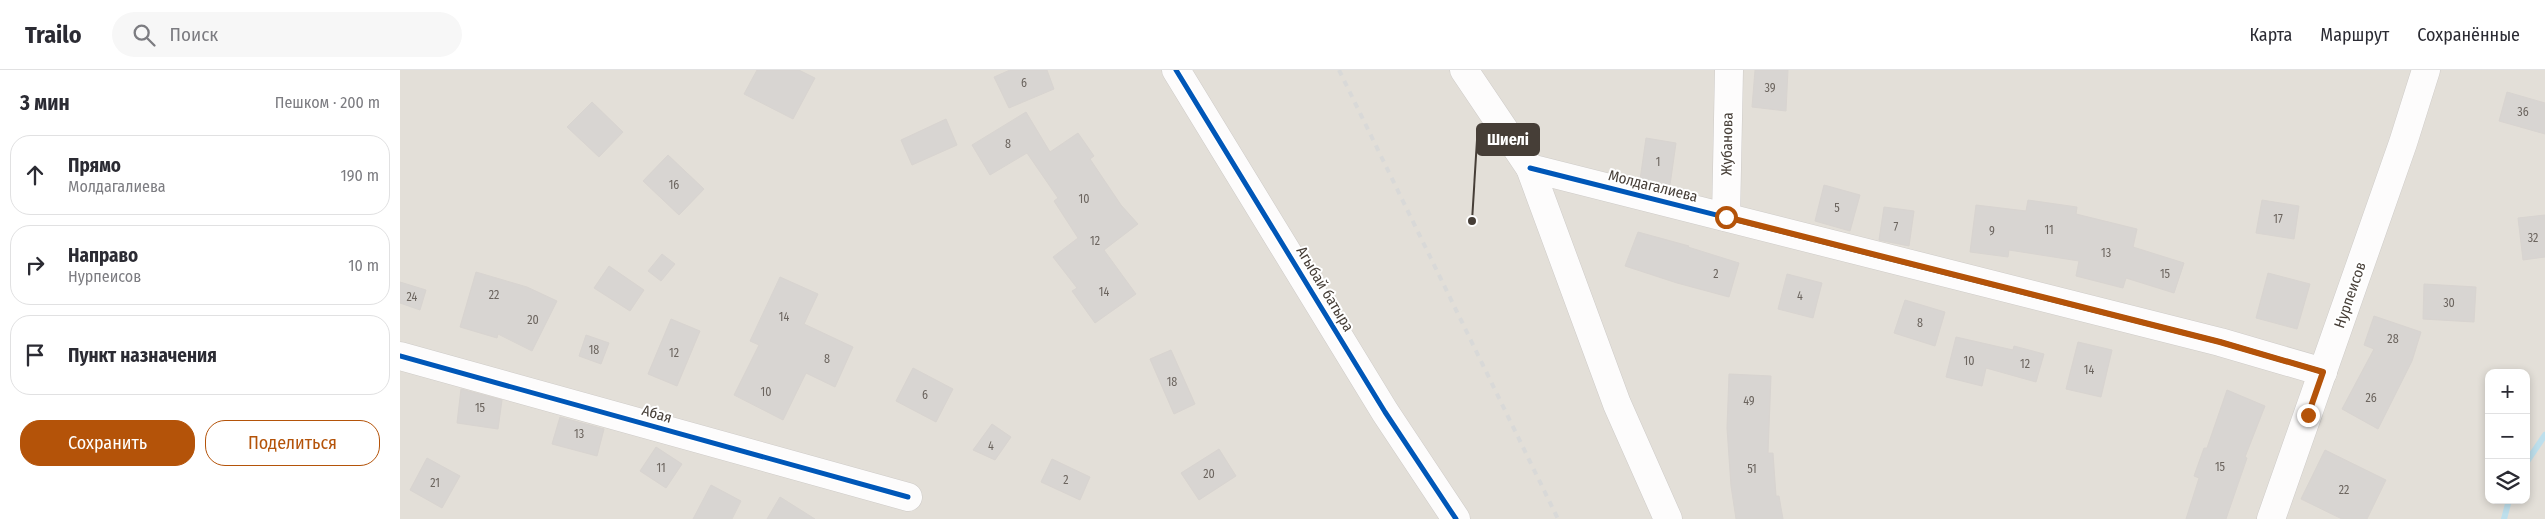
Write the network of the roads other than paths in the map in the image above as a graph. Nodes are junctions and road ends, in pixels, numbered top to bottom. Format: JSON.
{"nodes":[{"id":1,"x":1176,"y":70,"type":"edge"},
{"id":2,"x":1464,"y":70,"type":"edge"},
{"id":3,"x":1729,"y":70,"type":"edge"},
{"id":4,"x":2426,"y":70,"type":"edge"},
{"id":5,"x":1530,"y":168,"type":"junction"},
{"id":6,"x":1726,"y":217,"type":"junction"},
{"id":7,"x":400,"y":356,"type":"edge"},
{"id":8,"x":2323,"y":372,"type":"junction"},
{"id":9,"x":908,"y":497,"type":"dead end"},
{"id":10,"x":1456,"y":519,"type":"edge"},
{"id":11,"x":1668,"y":519,"type":"edge"},
{"id":12,"x":2271,"y":519,"type":"edge"}],
"edges":[{"from":1,"to":10,"type":"street","name":"Агыбай батыра"},
{"from":2,"to":5,"type":"street"},
{"from":3,"to":6,"type":"street","name":"Жубанова"},
{"from":4,"to":8,"type":"street","name":"Нурпеисов"},
{"from":5,"to":6,"type":"street","name":"Молдагалиева"},
{"from":5,"to":11,"type":"street"},
{"from":6,"to":8,"type":"street","name":"Молдагалиева"},
{"from":7,"to":9,"type":"street","name":"Абая"},
{"from":8,"to":12,"type":"street","name":"Нурпеисов"}]}
